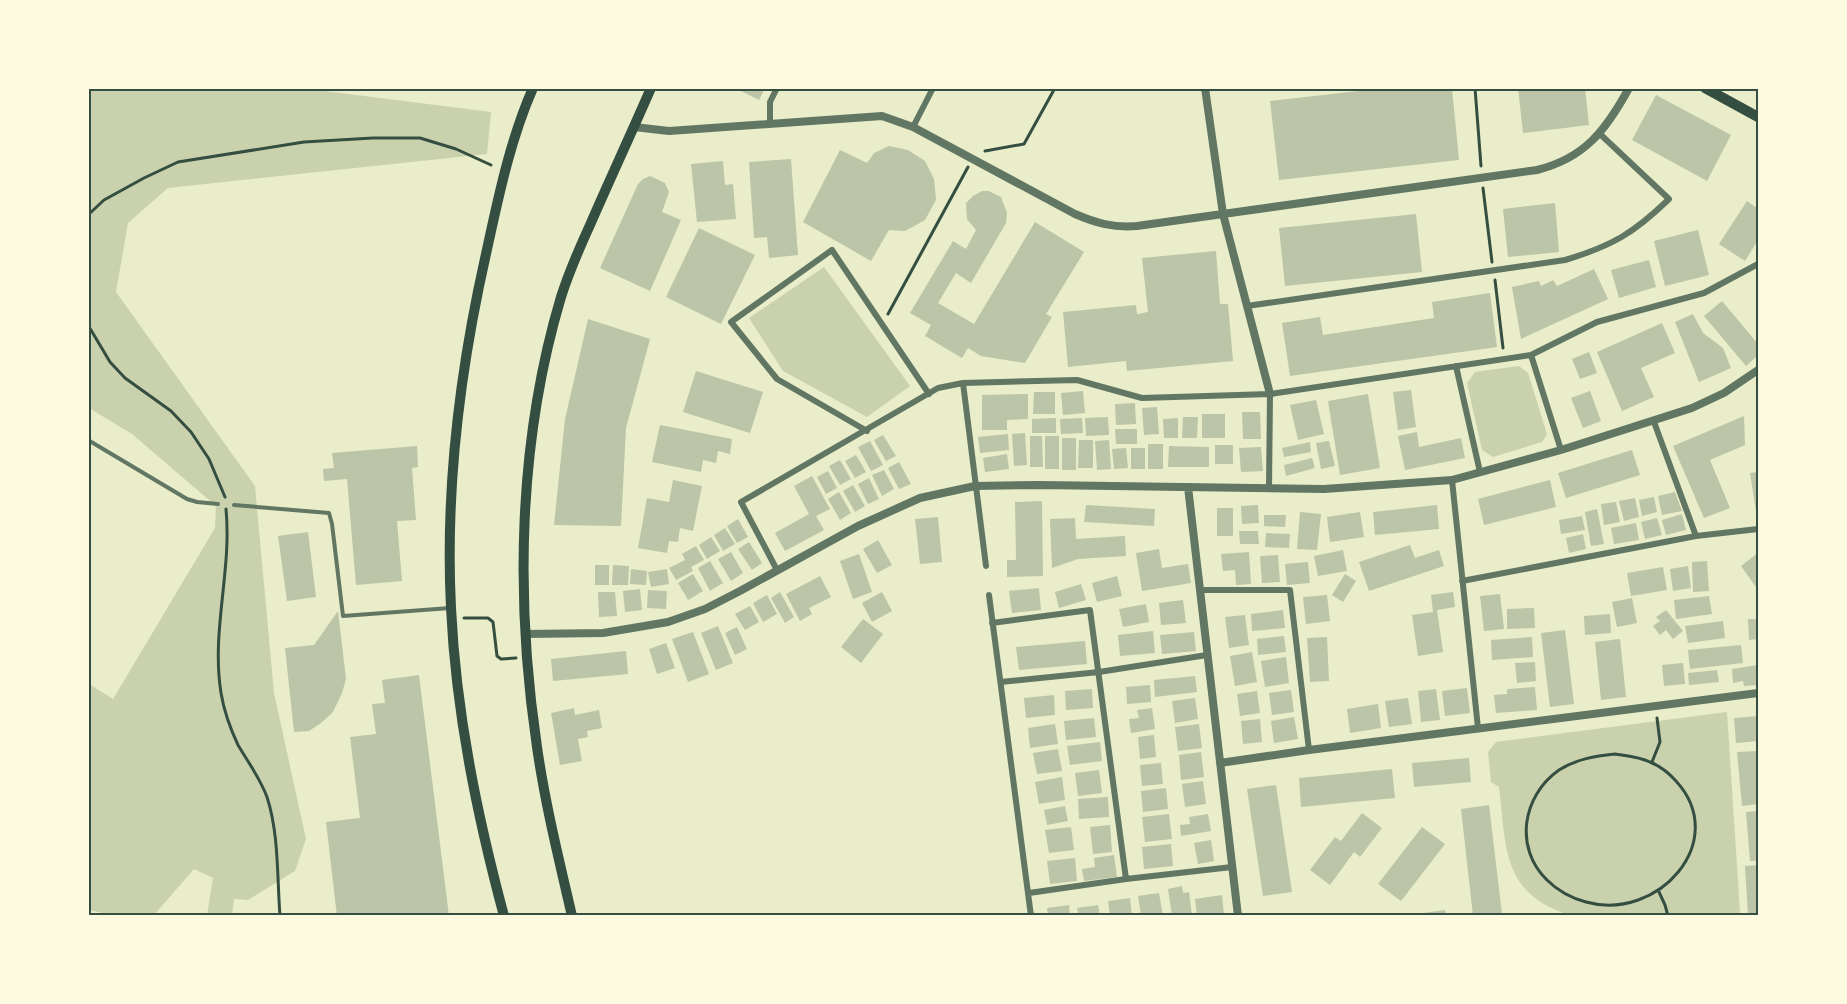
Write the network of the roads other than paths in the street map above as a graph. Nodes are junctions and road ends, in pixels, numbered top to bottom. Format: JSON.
{"nodes":[{"id":1,"x":651,"y":88,"type":"edge"},
{"id":2,"x":777,"y":88,"type":"edge"},
{"id":3,"x":933,"y":88,"type":"edge"},
{"id":4,"x":1206,"y":88,"type":"edge"},
{"id":5,"x":1629,"y":88,"type":"edge"},
{"id":6,"x":1705,"y":88,"type":"edge"},
{"id":7,"x":532,"y":90,"type":"edge"},
{"id":8,"x":1758,"y":117,"type":"edge"},
{"id":9,"x":770,"y":123,"type":"junction"},
{"id":10,"x":634,"y":127,"type":"junction"},
{"id":11,"x":913,"y":127,"type":"junction"},
{"id":12,"x":1600,"y":134,"type":"junction"},
{"id":13,"x":1223,"y":214,"type":"junction"},
{"id":14,"x":1758,"y":264,"type":"edge"},
{"id":15,"x":1247,"y":306,"type":"junction"},
{"id":16,"x":1531,"y":355,"type":"junction"},
{"id":17,"x":1456,"y":366,"type":"junction"},
{"id":18,"x":1758,"y":370,"type":"edge"},
{"id":19,"x":963,"y":383,"type":"junction"},
{"id":20,"x":929,"y":394,"type":"junction"},
{"id":21,"x":1270,"y":394,"type":"junction"},
{"id":22,"x":1653,"y":422,"type":"junction"},
{"id":23,"x":867,"y":431,"type":"junction"},
{"id":24,"x":88,"y":440,"type":"edge"},
{"id":25,"x":1561,"y":450,"type":"junction"},
{"id":26,"x":1480,"y":472,"type":"junction"},
{"id":27,"x":1452,"y":480,"type":"junction"},
{"id":28,"x":975,"y":486,"type":"junction"},
{"id":29,"x":1188,"y":487,"type":"junction"},
{"id":30,"x":1269,"y":489,"type":"junction"},
{"id":31,"x":218,"y":504,"type":"dead end"},
{"id":32,"x":234,"y":505,"type":"dead end"},
{"id":33,"x":1758,"y":529,"type":"edge"},
{"id":34,"x":1696,"y":536,"type":"junction"},
{"id":35,"x":986,"y":566,"type":"dead end"},
{"id":36,"x":777,"y":570,"type":"junction"},
{"id":37,"x":1462,"y":581,"type":"junction"},
{"id":38,"x":1200,"y":590,"type":"junction"},
{"id":39,"x":989,"y":595,"type":"dead end"},
{"id":40,"x":451,"y":608,"type":"junction"},
{"id":41,"x":992,"y":623,"type":"junction"},
{"id":42,"x":526,"y":634,"type":"junction"},
{"id":43,"x":1207,"y":655,"type":"junction"},
{"id":44,"x":1099,"y":672,"type":"junction"},
{"id":45,"x":1001,"y":682,"type":"junction"},
{"id":46,"x":1758,"y":693,"type":"edge"},
{"id":47,"x":1478,"y":728,"type":"junction"},
{"id":48,"x":1309,"y":750,"type":"junction"},
{"id":49,"x":1220,"y":763,"type":"junction"},
{"id":50,"x":1232,"y":867,"type":"junction"},
{"id":51,"x":1126,"y":879,"type":"junction"},
{"id":52,"x":1029,"y":893,"type":"junction"},
{"id":53,"x":572,"y":914,"type":"edge"},
{"id":54,"x":504,"y":915,"type":"edge"},
{"id":55,"x":1031,"y":915,"type":"edge"},
{"id":56,"x":1238,"y":915,"type":"edge"}],
"edges":[{"from":1,"to":10,"type":"main road"},
{"from":2,"to":9,"type":"street"},
{"from":3,"to":11,"type":"street"},
{"from":4,"to":13,"type":"street"},
{"from":5,"to":12,"type":"street"},
{"from":6,"to":8,"type":"main road"},
{"from":7,"to":40,"type":"main road"},
{"from":9,"to":10,"type":"street"},
{"from":9,"to":11,"type":"street"},
{"from":10,"to":42,"type":"main road"},
{"from":11,"to":13,"type":"street"},
{"from":12,"to":13,"type":"street"},
{"from":12,"to":15,"type":"street"},
{"from":13,"to":15,"type":"street"},
{"from":14,"to":16,"type":"street"},
{"from":15,"to":21,"type":"street"},
{"from":16,"to":17,"type":"street"},
{"from":16,"to":25,"type":"street"},
{"from":17,"to":21,"type":"street"},
{"from":17,"to":26,"type":"street"},
{"from":18,"to":22,"type":"street"},
{"from":19,"to":20,"type":"street"},
{"from":19,"to":21,"type":"street"},
{"from":19,"to":28,"type":"street"},
{"from":20,"to":23,"type":"street"},
{"from":20,"to":23,"type":"street"},
{"from":21,"to":30,"type":"street"},
{"from":22,"to":25,"type":"street"},
{"from":22,"to":34,"type":"street"},
{"from":23,"to":36,"type":"street"},
{"from":24,"to":31,"type":"lane"},
{"from":25,"to":26,"type":"street"},
{"from":26,"to":27,"type":"street"},
{"from":27,"to":30,"type":"street"},
{"from":27,"to":37,"type":"street"},
{"from":28,"to":29,"type":"street"},
{"from":28,"to":35,"type":"street"},
{"from":28,"to":36,"type":"street"},
{"from":29,"to":30,"type":"street"},
{"from":29,"to":38,"type":"street"},
{"from":32,"to":40,"type":"lane"},
{"from":33,"to":34,"type":"street"},
{"from":34,"to":37,"type":"street"},
{"from":36,"to":42,"type":"street"},
{"from":37,"to":47,"type":"street"},
{"from":38,"to":43,"type":"street"},
{"from":38,"to":48,"type":"street"},
{"from":39,"to":41,"type":"street"},
{"from":40,"to":54,"type":"main road"},
{"from":41,"to":44,"type":"street"},
{"from":41,"to":45,"type":"street"},
{"from":42,"to":53,"type":"main road"},
{"from":43,"to":44,"type":"street"},
{"from":43,"to":49,"type":"street"},
{"from":44,"to":45,"type":"street"},
{"from":44,"to":51,"type":"street"},
{"from":45,"to":52,"type":"street"},
{"from":46,"to":47,"type":"street"},
{"from":47,"to":48,"type":"street"},
{"from":48,"to":49,"type":"street"},
{"from":49,"to":50,"type":"street"},
{"from":50,"to":51,"type":"street"},
{"from":50,"to":56,"type":"street"},
{"from":51,"to":52,"type":"street"},
{"from":52,"to":55,"type":"street"}]}
